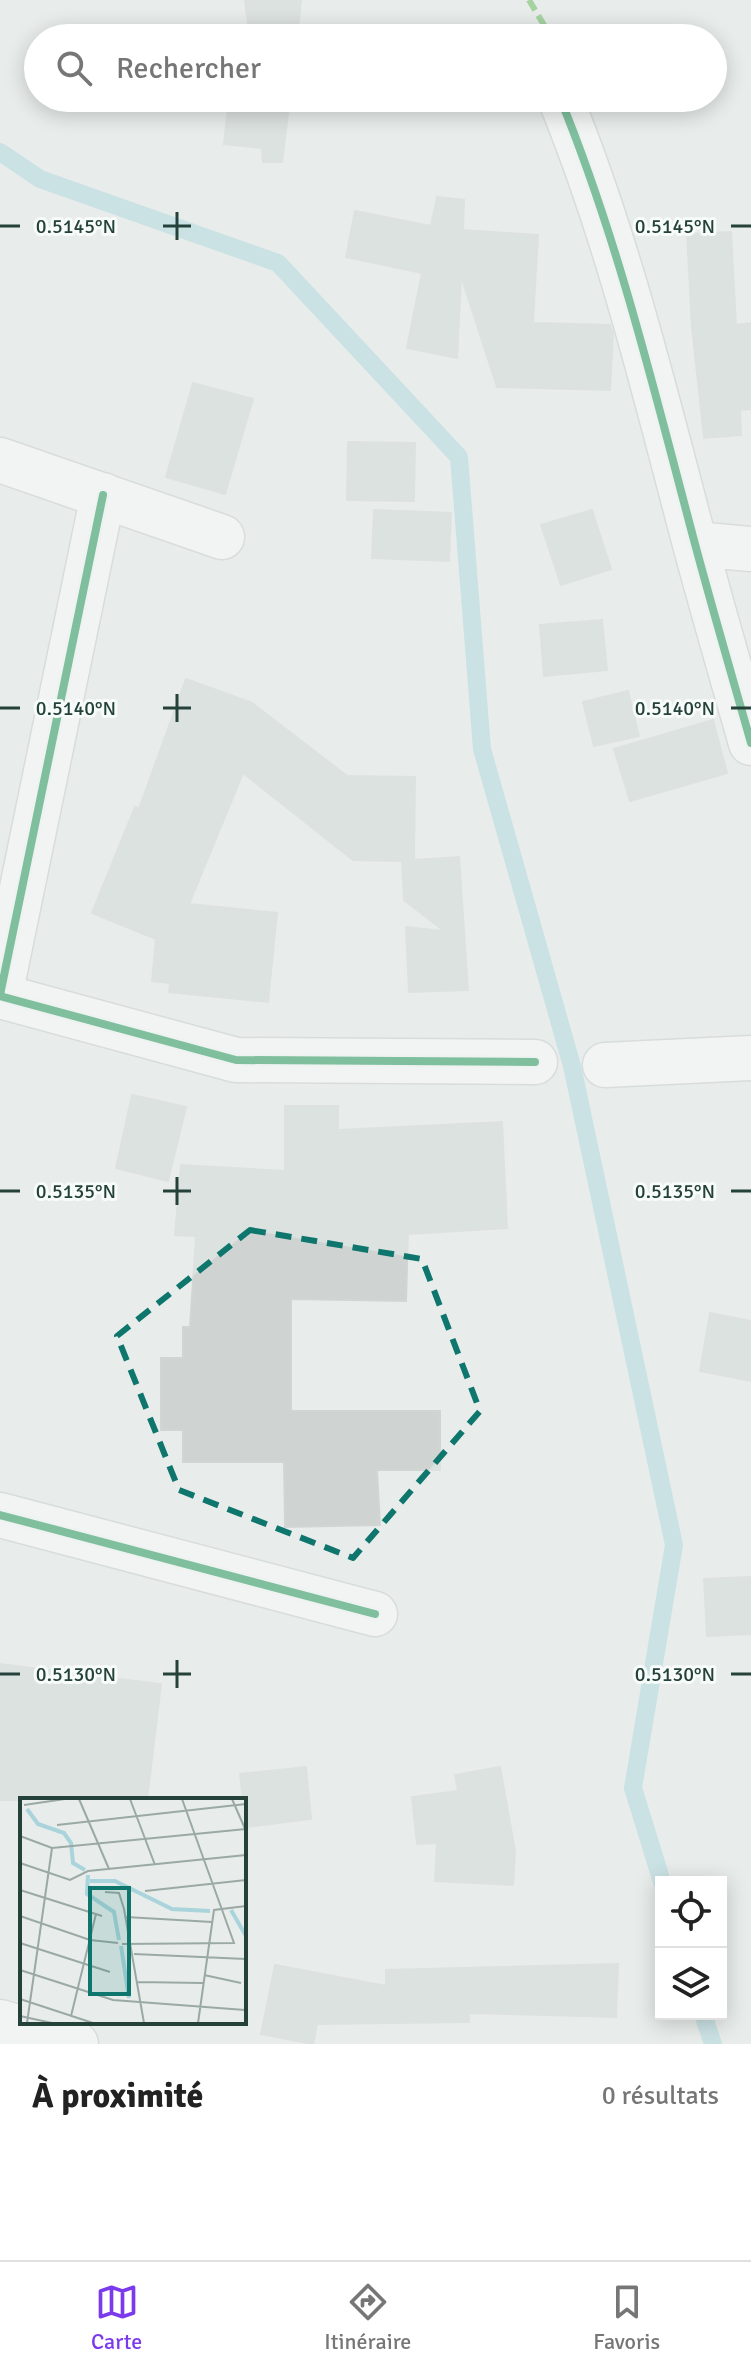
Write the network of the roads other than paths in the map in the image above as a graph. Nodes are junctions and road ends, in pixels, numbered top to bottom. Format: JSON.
{"nodes":[{"id":1,"x":566,"y":112,"type":"edge"},
{"id":2,"x":0,"y":460,"type":"edge"},
{"id":3,"x":103,"y":495,"type":"junction"},
{"id":4,"x":222,"y":537,"type":"dead end"},
{"id":5,"x":695,"y":544,"type":"junction"},
{"id":6,"x":751,"y":549,"type":"edge"},
{"id":7,"x":751,"y":743,"type":"edge"},
{"id":8,"x":0,"y":996,"type":"edge"},
{"id":9,"x":751,"y":1058,"type":"edge"},
{"id":10,"x":535,"y":1062,"type":"dead end"},
{"id":11,"x":605,"y":1065,"type":"dead end"},
{"id":12,"x":0,"y":1515,"type":"edge"},
{"id":13,"x":375,"y":1614,"type":"dead end"},
{"id":14,"x":0,"y":2022,"type":"edge"},
{"id":15,"x":76,"y":2044,"type":"edge"}],
"edges":[{"from":1,"to":5,"type":"street"},
{"from":2,"to":3,"type":"street"},
{"from":3,"to":4,"type":"street"},
{"from":3,"to":8,"type":"street"},
{"from":5,"to":6,"type":"street"},
{"from":5,"to":7,"type":"street"},
{"from":8,"to":10,"type":"street"},
{"from":9,"to":11,"type":"street"},
{"from":12,"to":13,"type":"street"},
{"from":14,"to":15,"type":"street"}]}
